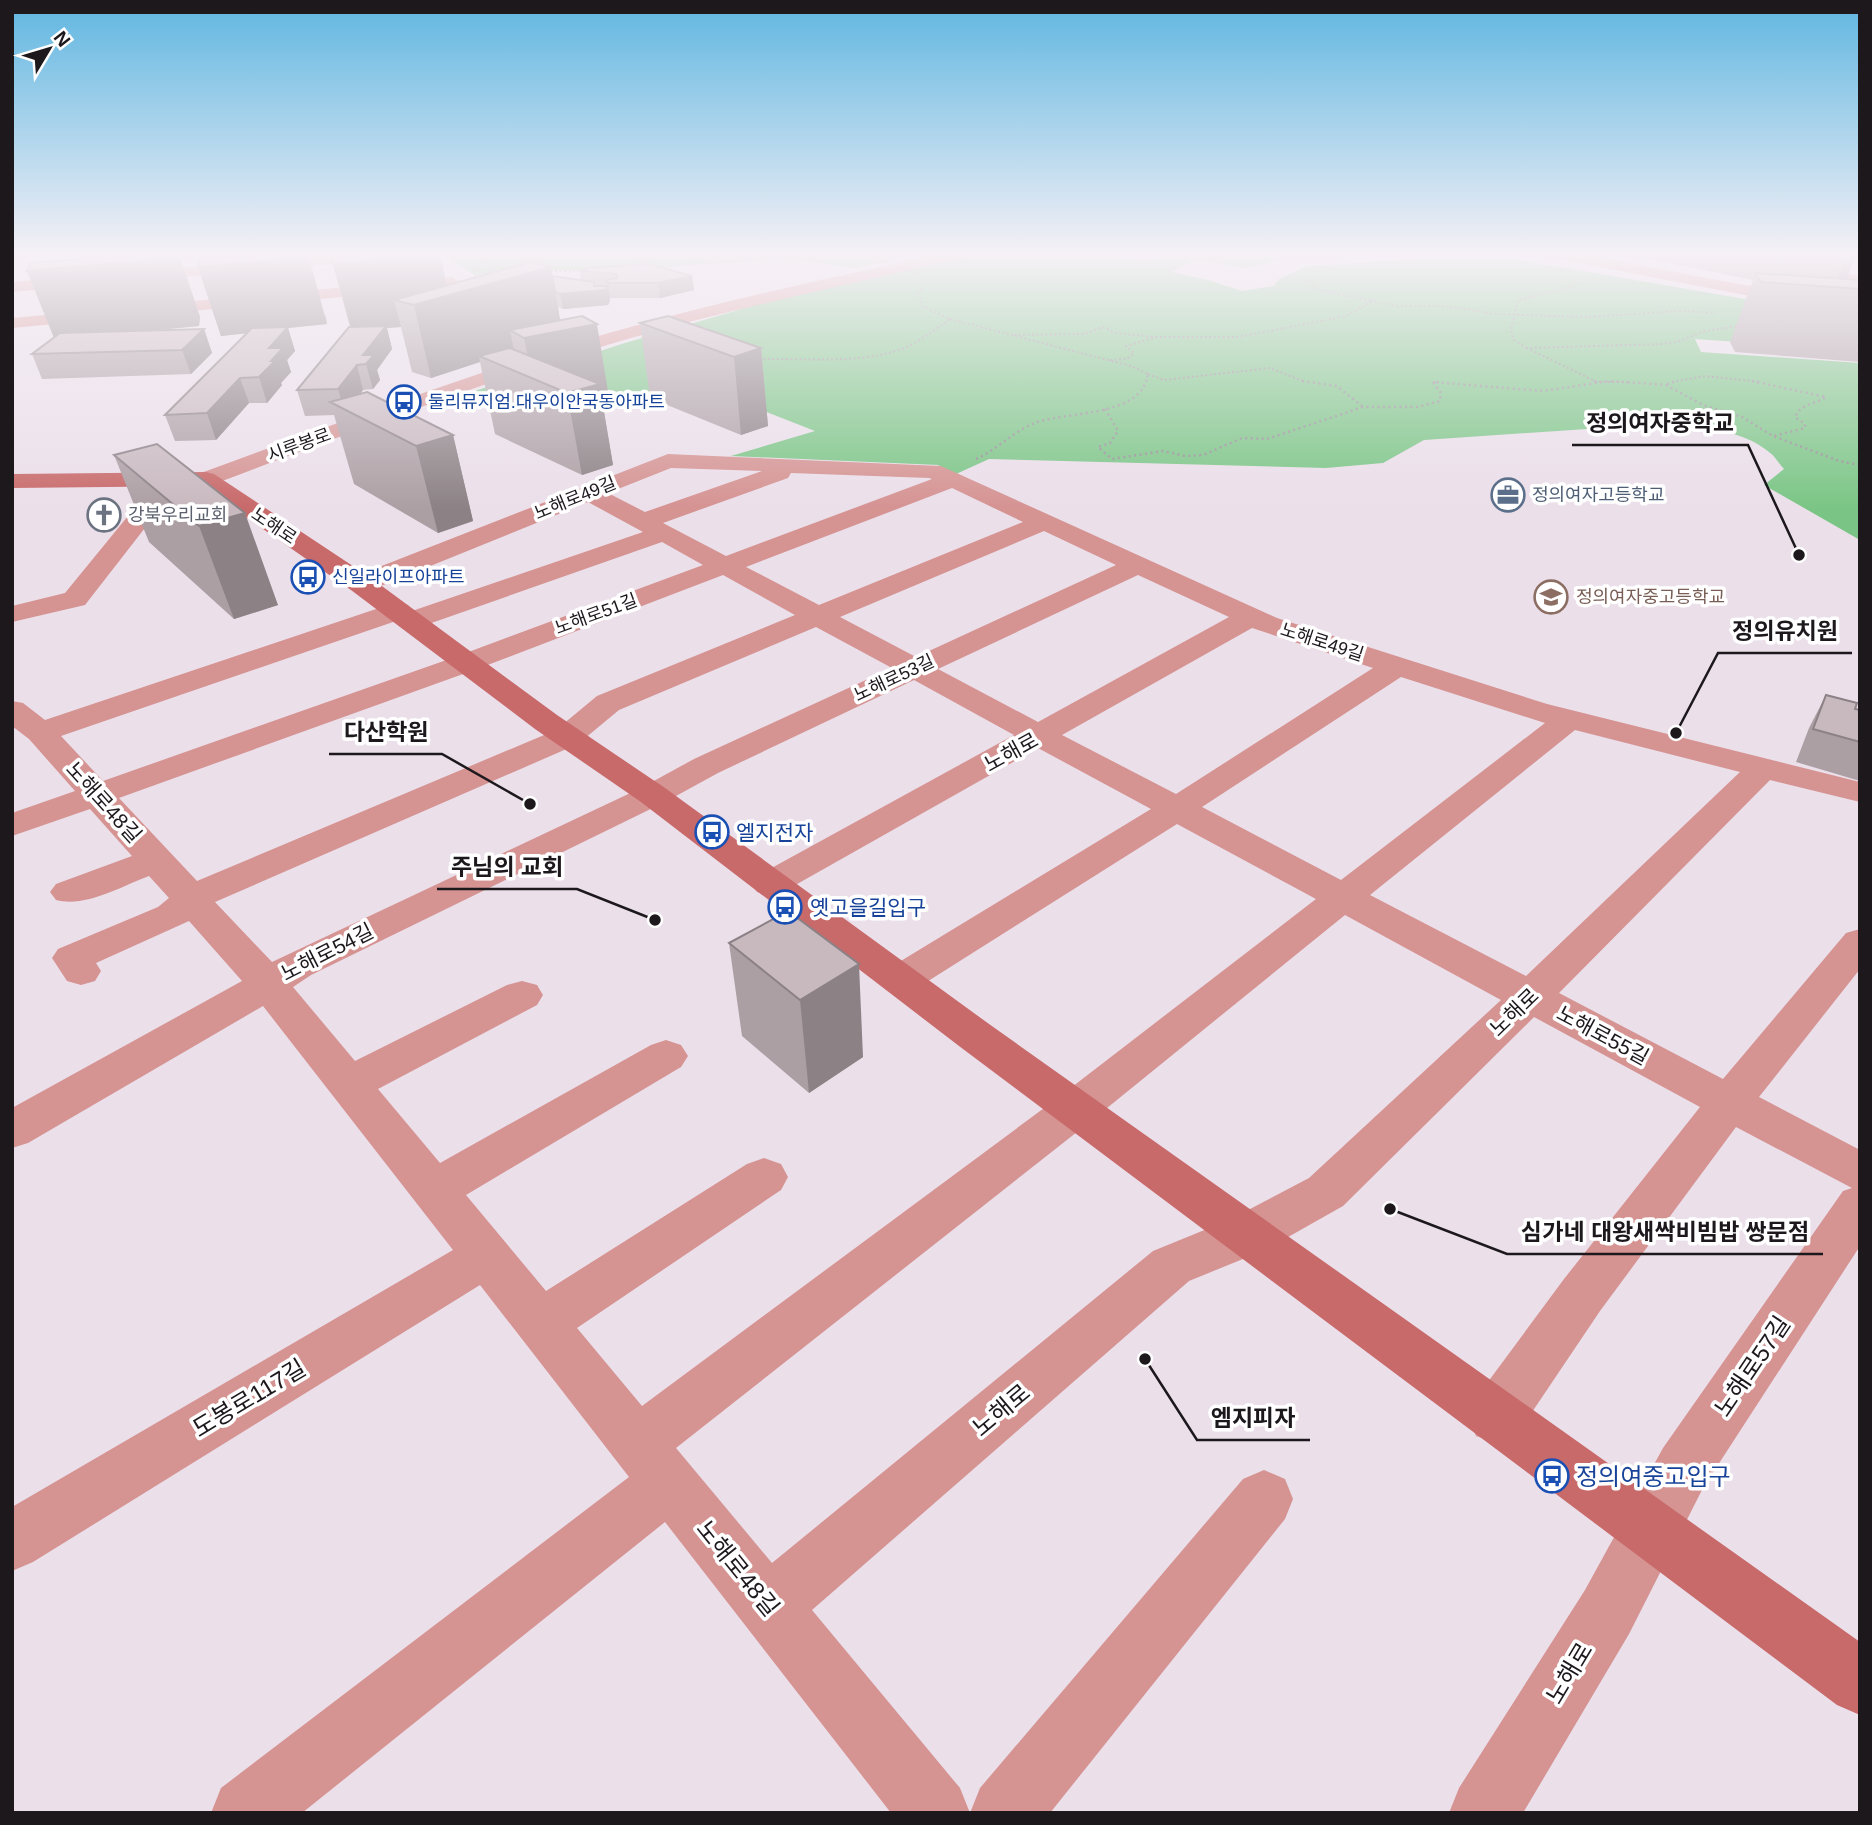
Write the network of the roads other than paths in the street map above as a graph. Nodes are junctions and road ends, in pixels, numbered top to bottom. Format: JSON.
{"nodes":[{"id":1,"x":608,"y":339,"type":"edge"},
{"id":2,"x":799,"y":466,"type":"junction"},
{"id":3,"x":946,"y":477,"type":"junction"},
{"id":4,"x":206,"y":479,"type":"junction"},
{"id":5,"x":14,"y":483,"type":"edge"},
{"id":6,"x":590,"y":493,"type":"junction"},
{"id":7,"x":1044,"y":522,"type":"junction"},
{"id":8,"x":654,"y":527,"type":"junction"},
{"id":9,"x":726,"y":565,"type":"junction"},
{"id":10,"x":1138,"y":565,"type":"junction"},
{"id":11,"x":361,"y":584,"type":"junction"},
{"id":12,"x":12,"y":614,"type":"edge"},
{"id":13,"x":404,"y":616,"type":"junction"},
{"id":14,"x":818,"y":616,"type":"junction"},
{"id":15,"x":1250,"y":617,"type":"junction"},
{"id":16,"x":466,"y":663,"type":"junction"},
{"id":17,"x":1397,"y":666,"type":"junction"},
{"id":18,"x":916,"y":668,"type":"junction"},
{"id":19,"x":1570,"y":719,"type":"junction"},
{"id":20,"x":26,"y":721,"type":"edge"},
{"id":21,"x":1040,"y":736,"type":"junction"},
{"id":22,"x":567,"y":737,"type":"junction"},
{"id":23,"x":1764,"y":767,"type":"junction"},
{"id":24,"x":1860,"y":792,"type":"edge"},
{"id":25,"x":96,"y":793,"type":"junction"},
{"id":26,"x":653,"y":796,"type":"junction"},
{"id":27,"x":1176,"y":809,"type":"junction"},
{"id":28,"x":12,"y":825,"type":"edge"},
{"id":29,"x":156,"y":860,"type":"junction"},
{"id":30,"x":770,"y":884,"type":"junction"},
{"id":31,"x":69,"y":892,"type":"dead end"},
{"id":32,"x":191,"y":898,"type":"junction"},
{"id":33,"x":1346,"y":898,"type":"junction"},
{"id":34,"x":1860,"y":942,"type":"edge"},
{"id":35,"x":81,"y":971,"type":"dead end"},
{"id":36,"x":900,"y":980,"type":"junction"},
{"id":37,"x":268,"y":984,"type":"junction"},
{"id":38,"x":522,"y":995,"type":"dead end"},
{"id":39,"x":1530,"y":997,"type":"junction"},
{"id":40,"x":666,"y":1056,"type":"dead end"},
{"id":41,"x":349,"y":1084,"type":"junction"},
{"id":42,"x":1728,"y":1101,"type":"junction"},
{"id":43,"x":1075,"y":1109,"type":"junction"},
{"id":44,"x":12,"y":1130,"type":"edge"},
{"id":45,"x":1860,"y":1172,"type":"edge"},
{"id":46,"x":764,"y":1177,"type":"dead end"},
{"id":47,"x":435,"y":1190,"type":"junction"},
{"id":48,"x":1860,"y":1205,"type":"edge"},
{"id":49,"x":1247,"y":1235,"type":"junction"},
{"id":50,"x":486,"y":1256,"type":"junction"},
{"id":51,"x":541,"y":1323,"type":"junction"},
{"id":52,"x":1496,"y":1417,"type":"junction"},
{"id":53,"x":653,"y":1462,"type":"junction"},
{"id":54,"x":1264,"y":1499,"type":"dead end"},
{"id":55,"x":1650,"y":1530,"type":"junction"},
{"id":56,"x":12,"y":1541,"type":"edge"},
{"id":57,"x":769,"y":1606,"type":"junction"},
{"id":58,"x":1860,"y":1682,"type":"edge"},
{"id":59,"x":246,"y":1813,"type":"edge"},
{"id":60,"x":935,"y":1813,"type":"edge"},
{"id":61,"x":1005,"y":1813,"type":"edge"},
{"id":62,"x":1484,"y":1813,"type":"edge"}],
"edges":[{"from":1,"to":4,"type":"street","name":"시루봉로"},
{"from":2,"to":3,"type":"street","name":"노해로49길"},
{"from":2,"to":6,"type":"street","name":"노해로49길"},
{"from":2,"to":8,"type":"street","name":"노해로49길"},
{"from":3,"to":7,"type":"street","name":"노해로49길"},
{"from":3,"to":9,"type":"street","name":"노해로51길"},
{"from":4,"to":5,"type":"main road"},
{"from":4,"to":11,"type":"main road","name":"노해로"},
{"from":4,"to":12,"type":"street","name":"시루봉로"},
{"from":6,"to":8,"type":"street"},
{"from":6,"to":11,"type":"street","name":"노해로49길"},
{"from":7,"to":10,"type":"street","name":"노해로49길"},
{"from":7,"to":14,"type":"street"},
{"from":8,"to":9,"type":"street"},
{"from":8,"to":13,"type":"street"},
{"from":9,"to":14,"type":"street"},
{"from":9,"to":16,"type":"street","name":"노해로51길"},
{"from":10,"to":15,"type":"street","name":"노해로49길"},
{"from":10,"to":18,"type":"street","name":"노해로53길"},
{"from":11,"to":13,"type":"main road","name":"노해로"},
{"from":13,"to":16,"type":"main road","name":"노해로"},
{"from":13,"to":20,"type":"street"},
{"from":14,"to":18,"type":"street"},
{"from":14,"to":22,"type":"street"},
{"from":15,"to":17,"type":"street","name":"노해로49길"},
{"from":15,"to":21,"type":"street","name":"노해로"},
{"from":16,"to":22,"type":"main road","name":"노해로"},
{"from":16,"to":25,"type":"street"},
{"from":17,"to":19,"type":"street","name":"노해로49길"},
{"from":17,"to":27,"type":"street"},
{"from":18,"to":21,"type":"street","name":"노해로55길"},
{"from":18,"to":26,"type":"street","name":"노해로53길"},
{"from":19,"to":23,"type":"street","name":"노해로49길"},
{"from":19,"to":33,"type":"street"},
{"from":20,"to":25,"type":"street","name":"노해로48길"},
{"from":21,"to":27,"type":"street","name":"노해로55길"},
{"from":21,"to":30,"type":"street","name":"노해로"},
{"from":22,"to":26,"type":"main road","name":"노해로"},
{"from":22,"to":32,"type":"street"},
{"from":23,"to":24,"type":"street","name":"노해로49길"},
{"from":23,"to":39,"type":"street","name":"노해로"},
{"from":25,"to":28,"type":"street"},
{"from":25,"to":29,"type":"street","name":"노해로48길"},
{"from":26,"to":30,"type":"main road","name":"노해로"},
{"from":26,"to":37,"type":"street","name":"노해로54길"},
{"from":27,"to":33,"type":"street","name":"노해로55길"},
{"from":27,"to":36,"type":"street"},
{"from":29,"to":31,"type":"street"},
{"from":29,"to":32,"type":"street","name":"노해로48길"},
{"from":30,"to":36,"type":"main road","name":"노해로"},
{"from":32,"to":35,"type":"street"},
{"from":32,"to":37,"type":"street","name":"노해로48길"},
{"from":33,"to":39,"type":"street","name":"노해로55길"},
{"from":33,"to":43,"type":"street"},
{"from":34,"to":42,"type":"street"},
{"from":36,"to":43,"type":"main road","name":"노해로"},
{"from":37,"to":41,"type":"street","name":"노해로48길"},
{"from":37,"to":44,"type":"street","name":"노해로54길"},
{"from":38,"to":41,"type":"street"},
{"from":39,"to":42,"type":"street","name":"노해로55길"},
{"from":39,"to":49,"type":"street","name":"노해로"},
{"from":40,"to":47,"type":"street"},
{"from":41,"to":47,"type":"street","name":"노해로48길"},
{"from":42,"to":45,"type":"street","name":"노해로55길"},
{"from":42,"to":52,"type":"street"},
{"from":43,"to":49,"type":"main road","name":"노해로"},
{"from":43,"to":53,"type":"street"},
{"from":46,"to":51,"type":"street"},
{"from":47,"to":50,"type":"street","name":"노해로48길"},
{"from":48,"to":55,"type":"street","name":"노해로57길"},
{"from":49,"to":52,"type":"main road","name":"노해로"},
{"from":49,"to":57,"type":"street","name":"노해로"},
{"from":50,"to":51,"type":"street","name":"노해로48길"},
{"from":50,"to":56,"type":"street","name":"도봉로117길"},
{"from":51,"to":53,"type":"street","name":"노해로48길"},
{"from":52,"to":55,"type":"main road","name":"노해로"},
{"from":53,"to":57,"type":"street","name":"노해로48길"},
{"from":53,"to":59,"type":"street"},
{"from":54,"to":61,"type":"street"},
{"from":55,"to":58,"type":"main road","name":"노해로"},
{"from":55,"to":62,"type":"street","name":"노해로"},
{"from":57,"to":60,"type":"street","name":"노해로48길"}]}
